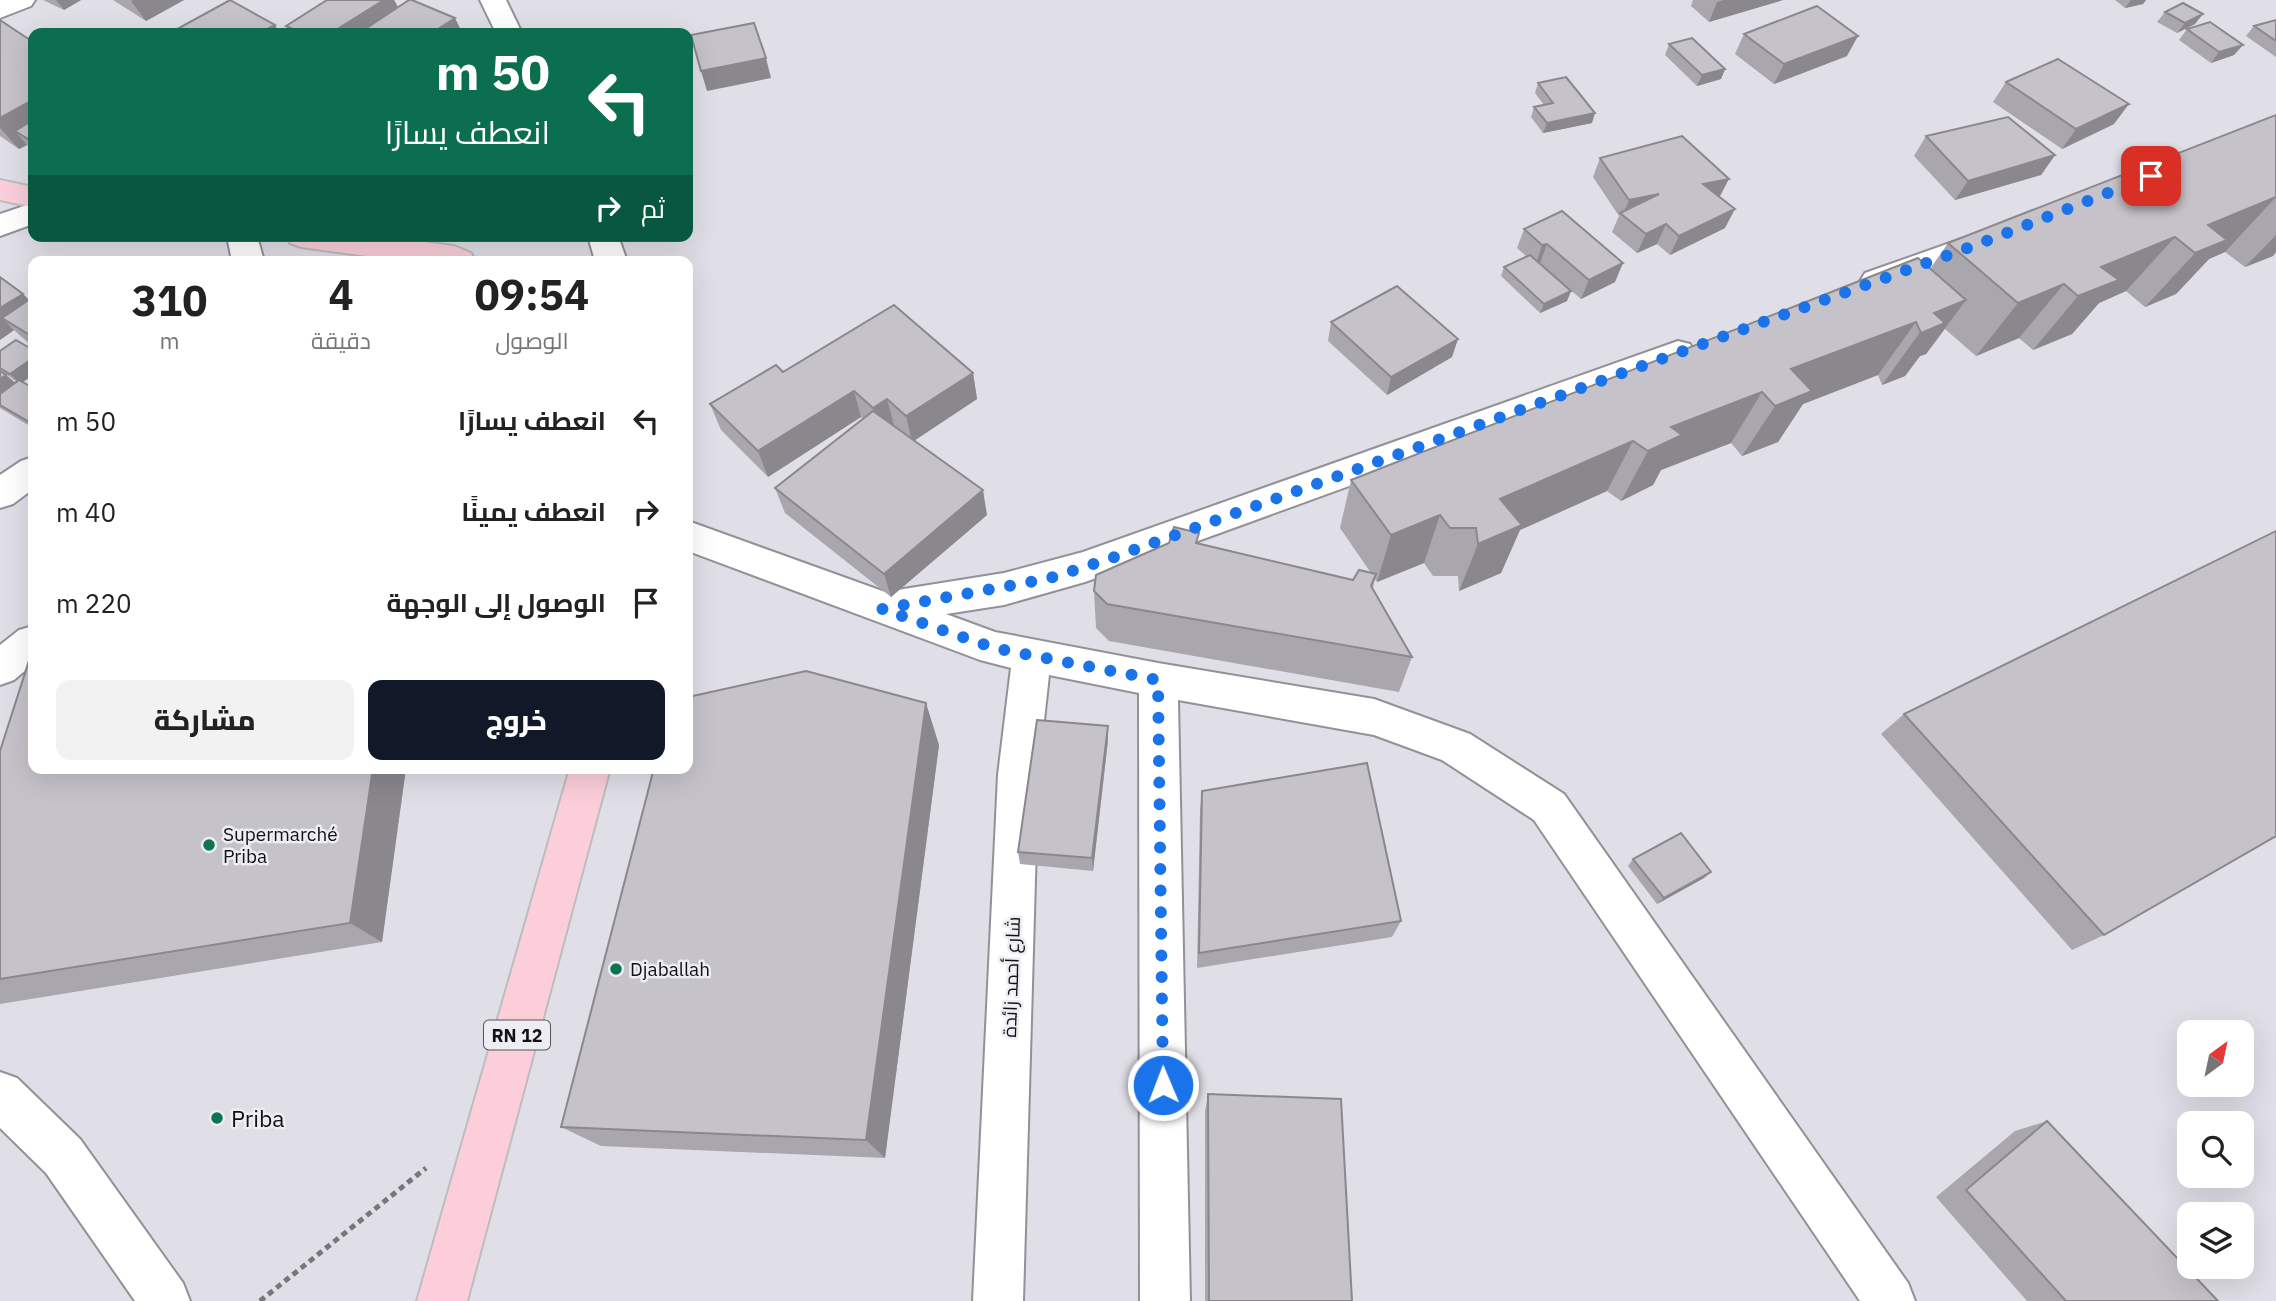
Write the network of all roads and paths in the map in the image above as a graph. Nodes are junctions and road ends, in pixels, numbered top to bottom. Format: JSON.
{"nodes":[{"id":1,"x":22,"y":0,"type":"edge"},
{"id":2,"x":493,"y":0,"type":"edge"},
{"id":3,"x":0,"y":10,"type":"edge"},
{"id":4,"x":507,"y":28,"type":"edge"},
{"id":5,"x":0,"y":190,"type":"edge"},
{"id":6,"x":28,"y":196,"type":"edge"},
{"id":7,"x":28,"y":214,"type":"edge"},
{"id":8,"x":0,"y":226,"type":"edge"},
{"id":9,"x":2014,"y":230,"type":"edge"},
{"id":10,"x":341,"y":242,"type":"edge"},
{"id":11,"x":435,"y":256,"type":"edge"},
{"id":12,"x":1846,"y":292,"type":"edge"},
{"id":13,"x":1704,"y":344,"type":"edge"},
{"id":14,"x":28,"y":474,"type":"edge"},
{"id":15,"x":0,"y":494,"type":"edge"},
{"id":16,"x":693,"y":538,"type":"edge"},
{"id":17,"x":882,"y":609,"type":"junction"},
{"id":18,"x":28,"y":646,"type":"edge"},
{"id":19,"x":1032,"y":654,"type":"junction"},
{"id":20,"x":0,"y":668,"type":"edge"},
{"id":21,"x":1158,"y":680,"type":"junction"},
{"id":22,"x":588,"y":774,"type":"edge"},
{"id":23,"x":0,"y":1095,"type":"edge"},
{"id":24,"x":431,"y":1164,"type":"dead end"},
{"id":25,"x":164,"y":1301,"type":"edge"},
{"id":26,"x":260,"y":1301,"type":"edge"},
{"id":27,"x":442,"y":1301,"type":"edge"},
{"id":28,"x":998,"y":1301,"type":"edge"},
{"id":29,"x":1165,"y":1301,"type":"edge"},
{"id":30,"x":1890,"y":1301,"type":"edge"}],
"edges":[{"from":1,"to":3,"type":"street"},
{"from":2,"to":4,"type":"street"},
{"from":5,"to":6,"type":"main road"},
{"from":7,"to":8,"type":"street"},
{"from":9,"to":12,"type":"street"},
{"from":10,"to":11,"type":"main road"},
{"from":13,"to":17,"type":"street"},
{"from":14,"to":15,"type":"street"},
{"from":16,"to":17,"type":"street"},
{"from":17,"to":19,"type":"street"},
{"from":18,"to":20,"type":"street"},
{"from":19,"to":21,"type":"street"},
{"from":19,"to":28,"type":"street","name":"شارع أحمد زائدة"},
{"from":21,"to":29,"type":"street"},
{"from":21,"to":30,"type":"street"},
{"from":22,"to":27,"type":"main road","number":"RN 12"},
{"from":23,"to":25,"type":"street"},
{"from":24,"to":26,"type":"path"}]}
